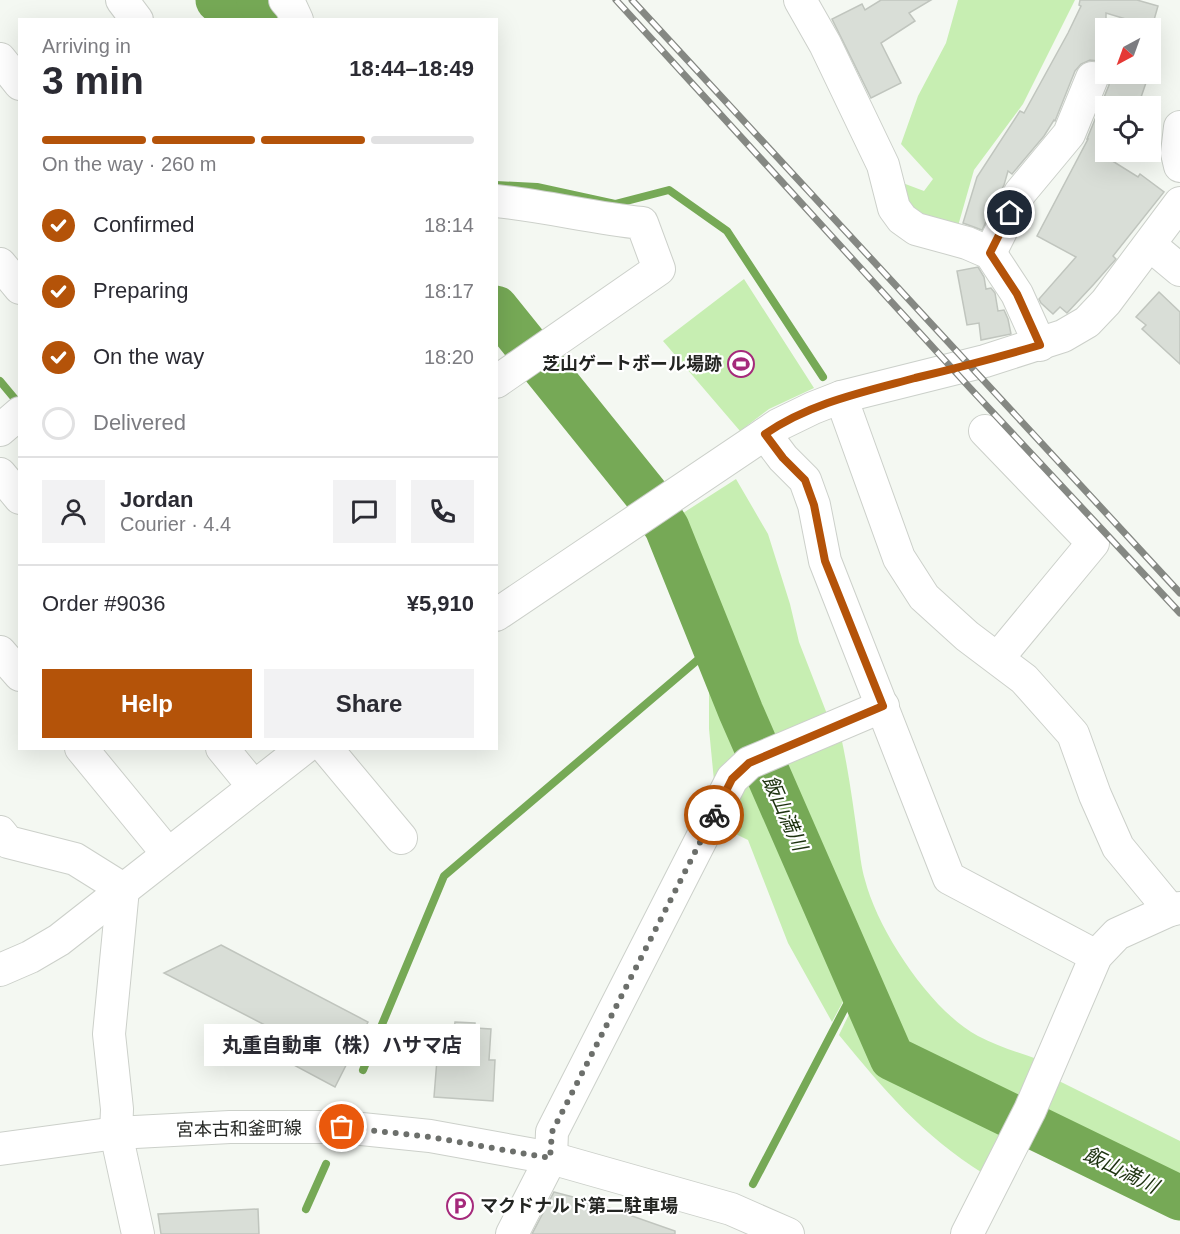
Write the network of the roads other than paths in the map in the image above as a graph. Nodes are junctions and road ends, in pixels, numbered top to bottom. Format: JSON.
{"nodes":[{"id":1,"x":122,"y":0,"type":"edge"},
{"id":2,"x":285,"y":0,"type":"edge"},
{"id":3,"x":800,"y":0,"type":"edge"},
{"id":4,"x":136,"y":18,"type":"edge"},
{"id":5,"x":296,"y":18,"type":"edge"},
{"id":6,"x":0,"y":59,"type":"edge"},
{"id":7,"x":1092,"y":78,"type":"dead end"},
{"id":8,"x":18,"y":82,"type":"edge"},
{"id":9,"x":1180,"y":127,"type":"edge"},
{"id":10,"x":1180,"y":166,"type":"edge"},
{"id":11,"x":498,"y":201,"type":"edge"},
{"id":12,"x":1180,"y":203,"type":"edge"},
{"id":13,"x":1150,"y":245,"type":"junction"},
{"id":14,"x":990,"y":253,"type":"junction"},
{"id":15,"x":0,"y":264,"type":"edge"},
{"id":16,"x":1180,"y":270,"type":"edge"},
{"id":17,"x":18,"y":286,"type":"edge"},
{"id":18,"x":1040,"y":345,"type":"junction"},
{"id":19,"x":508,"y":375,"type":"edge"},
{"id":20,"x":841,"y":397,"type":"junction"},
{"id":21,"x":18,"y":415,"type":"edge"},
{"id":22,"x":0,"y":430,"type":"edge"},
{"id":23,"x":985,"y":431,"type":"dead end"},
{"id":24,"x":765,"y":434,"type":"junction"},
{"id":25,"x":0,"y":474,"type":"edge"},
{"id":26,"x":18,"y":496,"type":"edge"},
{"id":27,"x":498,"y":614,"type":"edge"},
{"id":28,"x":0,"y":652,"type":"edge"},
{"id":29,"x":998,"y":658,"type":"junction"},
{"id":30,"x":18,"y":673,"type":"edge"},
{"id":31,"x":883,"y":706,"type":"junction"},
{"id":32,"x":83,"y":750,"type":"edge"},
{"id":33,"x":224,"y":750,"type":"edge"},
{"id":34,"x":302,"y":750,"type":"edge"},
{"id":35,"x":328,"y":750,"type":"edge"},
{"id":36,"x":254,"y":788,"type":"junction"},
{"id":37,"x":3,"y":838,"type":"edge"},
{"id":38,"x":401,"y":838,"type":"dead end"},
{"id":39,"x":168,"y":854,"type":"junction"},
{"id":40,"x":123,"y":888,"type":"junction"},
{"id":41,"x":1175,"y":909,"type":"edge"},
{"id":42,"x":1096,"y":956,"type":"junction"},
{"id":43,"x":0,"y":970,"type":"edge"},
{"id":44,"x":116,"y":1133,"type":"junction"},
{"id":45,"x":0,"y":1149,"type":"edge"},
{"id":46,"x":550,"y":1158,"type":"junction"},
{"id":47,"x":138,"y":1234,"type":"edge"},
{"id":48,"x":512,"y":1234,"type":"edge"},
{"id":49,"x":788,"y":1234,"type":"edge"},
{"id":50,"x":967,"y":1234,"type":"edge"}],
"edges":[{"from":1,"to":4,"type":"street"},
{"from":2,"to":5,"type":"street"},
{"from":3,"to":14,"type":"street"},
{"from":6,"to":8,"type":"street"},
{"from":7,"to":14,"type":"street"},
{"from":9,"to":10,"type":"street"},
{"from":11,"to":19,"type":"street"},
{"from":12,"to":13,"type":"street"},
{"from":13,"to":16,"type":"street"},
{"from":13,"to":18,"type":"street"},
{"from":14,"to":18,"type":"street"},
{"from":15,"to":17,"type":"street"},
{"from":18,"to":20,"type":"street"},
{"from":20,"to":24,"type":"street"},
{"from":20,"to":29,"type":"street"},
{"from":21,"to":22,"type":"street"},
{"from":23,"to":29,"type":"street"},
{"from":24,"to":27,"type":"street"},
{"from":24,"to":31,"type":"street"},
{"from":25,"to":26,"type":"street"},
{"from":28,"to":30,"type":"street"},
{"from":29,"to":41,"type":"street"},
{"from":31,"to":42,"type":"street"},
{"from":31,"to":46,"type":"street"},
{"from":32,"to":39,"type":"street"},
{"from":33,"to":36,"type":"street"},
{"from":34,"to":36,"type":"street"},
{"from":35,"to":38,"type":"street"},
{"from":36,"to":39,"type":"street"},
{"from":37,"to":40,"type":"street"},
{"from":39,"to":40,"type":"street"},
{"from":40,"to":43,"type":"street"},
{"from":40,"to":44,"type":"street"},
{"from":41,"to":42,"type":"street"},
{"from":42,"to":50,"type":"street"},
{"from":44,"to":45,"type":"street","name":"宮本古和釜町線"},
{"from":44,"to":46,"type":"street","name":"宮本古和釜町線"},
{"from":44,"to":47,"type":"street"},
{"from":46,"to":48,"type":"street"},
{"from":46,"to":49,"type":"street","name":"宮本古和釜町線"}]}
